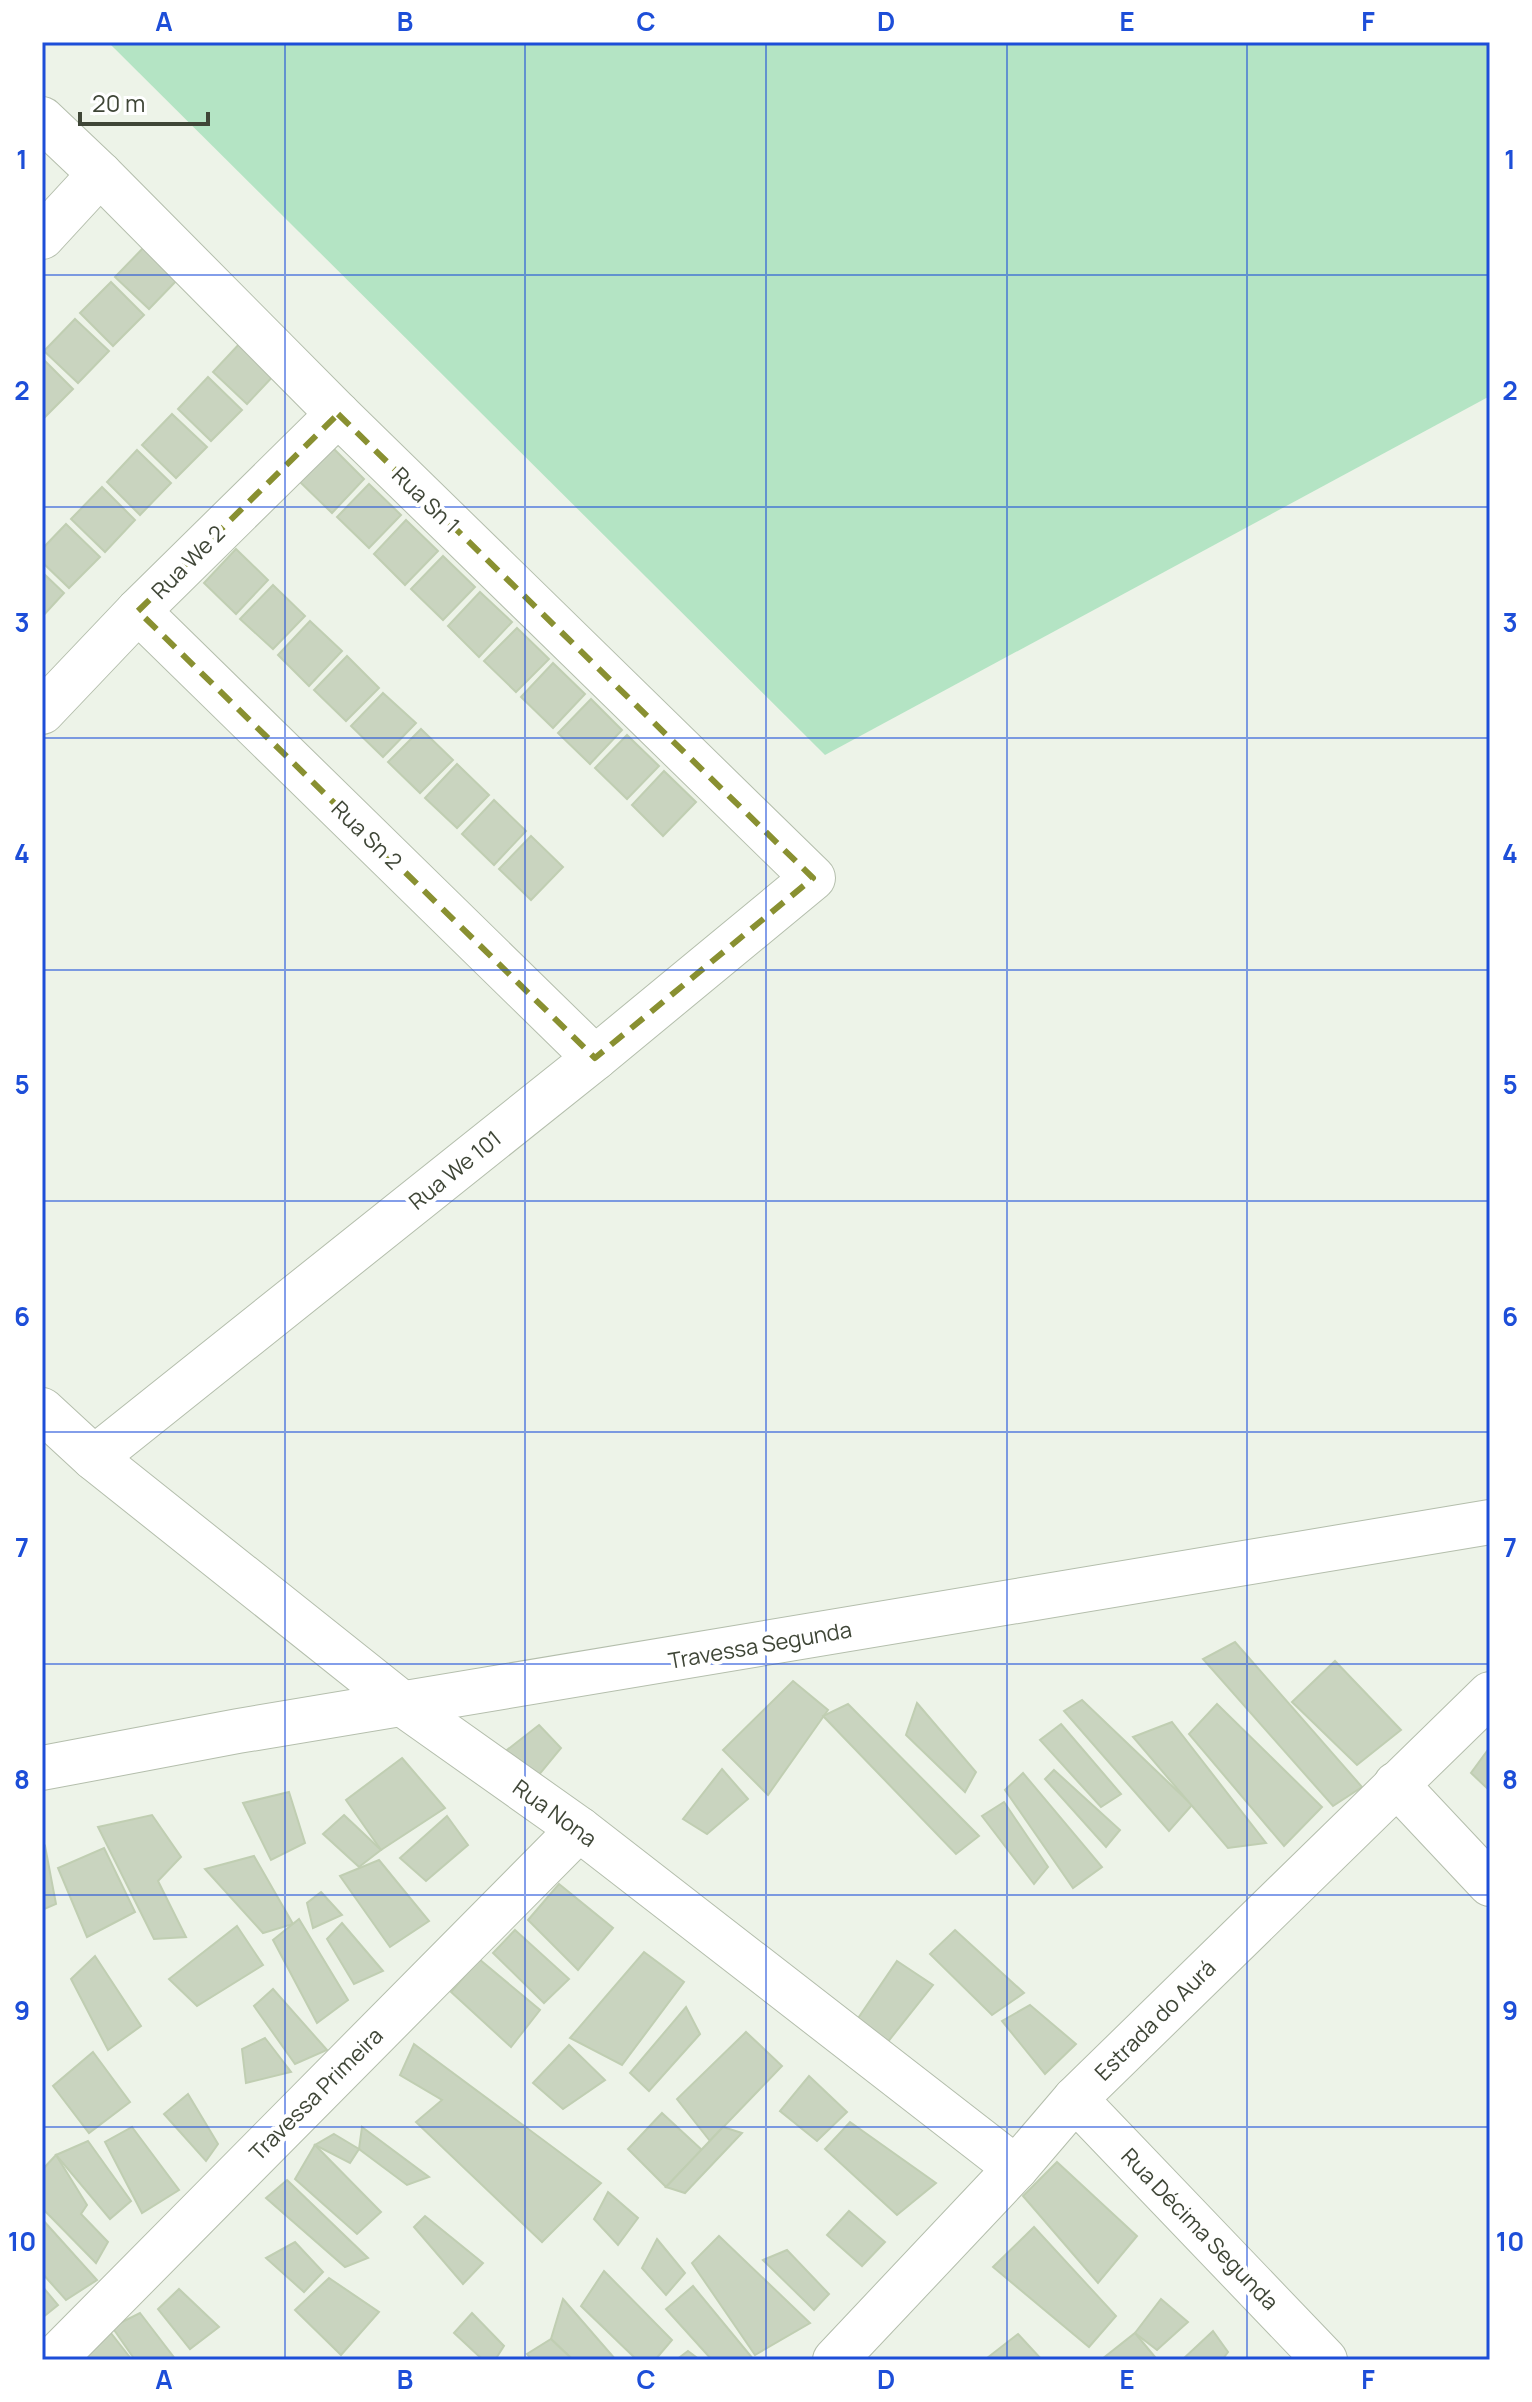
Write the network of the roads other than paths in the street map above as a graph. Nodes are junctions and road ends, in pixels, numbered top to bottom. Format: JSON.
{"nodes":[{"id":1,"x":42,"y":119,"type":"edge"},
{"id":2,"x":100,"y":174,"type":"junction"},
{"id":3,"x":42,"y":237,"type":"edge"},
{"id":4,"x":338,"y":414,"type":"junction"},
{"id":5,"x":138,"y":611,"type":"junction"},
{"id":6,"x":42,"y":712,"type":"edge"},
{"id":7,"x":813,"y":878,"type":"joint"},
{"id":8,"x":595,"y":1058,"type":"junction"},
{"id":9,"x":42,"y":1410,"type":"edge"},
{"id":10,"x":94,"y":1458,"type":"junction"},
{"id":11,"x":1490,"y":1522,"type":"edge"},
{"id":12,"x":1490,"y":1694,"type":"edge"},
{"id":13,"x":404,"y":1705,"type":"junction"},
{"id":14,"x":57,"y":1766,"type":"edge"},
{"id":15,"x":1396,"y":1784,"type":"junction"},
{"id":16,"x":42,"y":1794,"type":"edge"},
{"id":17,"x":579,"y":1829,"type":"junction"},
{"id":18,"x":1490,"y":1884,"type":"edge"},
{"id":19,"x":1075,"y":2099,"type":"junction"},
{"id":20,"x":1016,"y":2168,"type":"junction"},
{"id":21,"x":53,"y":2360,"type":"edge"},
{"id":22,"x":835,"y":2360,"type":"edge"},
{"id":23,"x":1325,"y":2360,"type":"edge"}],
"edges":[{"from":1,"to":2,"type":"street","name":"Rua Sn 1"},
{"from":2,"to":3,"type":"street"},
{"from":2,"to":4,"type":"street","name":"Rua Sn 1"},
{"from":4,"to":5,"type":"street","name":"Rua We 2"},
{"from":4,"to":7,"type":"street","name":"Rua Sn 1"},
{"from":5,"to":6,"type":"street","name":"Rua We 2"},
{"from":5,"to":8,"type":"street","name":"Rua Sn 2"},
{"from":7,"to":8,"type":"street","name":"Rua We 101"},
{"from":8,"to":10,"type":"street","name":"Rua We 101"},
{"from":9,"to":10,"type":"street","name":"Rua Nona"},
{"from":10,"to":13,"type":"street","name":"Rua Nona"},
{"from":11,"to":13,"type":"street","name":"Travessa Segunda"},
{"from":12,"to":15,"type":"street","name":"Estrada do Aurá"},
{"from":13,"to":14,"type":"street","name":"Travessa Segunda"},
{"from":13,"to":17,"type":"street","name":"Rua Nona"},
{"from":14,"to":16,"type":"street","name":"Travessa Segunda"},
{"from":15,"to":18,"type":"street"},
{"from":15,"to":19,"type":"street","name":"Estrada do Aurá"},
{"from":17,"to":20,"type":"street","name":"Rua Nona"},
{"from":17,"to":21,"type":"street","name":"Travessa Primeira"},
{"from":19,"to":20,"type":"street","name":"Estrada do Aurá"},
{"from":19,"to":23,"type":"street","name":"Rua Décima Segunda"},
{"from":20,"to":22,"type":"street","name":"Estrada do Aurá"}]}
